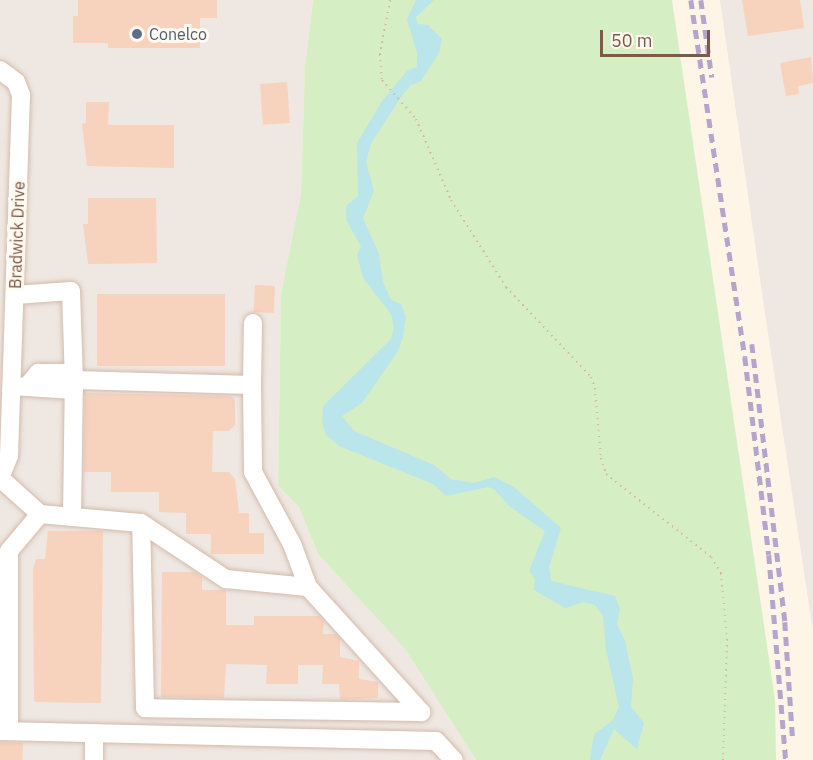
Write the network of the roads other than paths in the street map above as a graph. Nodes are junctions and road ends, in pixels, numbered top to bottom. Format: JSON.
{"nodes":[{"id":1,"x":0,"y":70,"type":"edge"},
{"id":2,"x":15,"y":295,"type":"junction"},
{"id":3,"x":253,"y":323,"type":"dead end"},
{"id":4,"x":74,"y":381,"type":"junction"},
{"id":5,"x":252,"y":385,"type":"junction"},
{"id":6,"x":20,"y":386,"type":"junction"},
{"id":7,"x":0,"y":478,"type":"edge"},
{"id":8,"x":40,"y":514,"type":"junction"},
{"id":9,"x":72,"y":517,"type":"junction"},
{"id":10,"x":141,"y":523,"type":"junction"},
{"id":11,"x":5,"y":551,"type":"edge"},
{"id":12,"x":308,"y":588,"type":"junction"},
{"id":13,"x":5,"y":731,"type":"edge"},
{"id":14,"x":94,"y":733,"type":"junction"},
{"id":15,"x":94,"y":760,"type":"edge"},
{"id":16,"x":454,"y":760,"type":"edge"}],
"edges":[{"from":1,"to":2,"type":"street","name":"Bradwick Drive"},
{"from":2,"to":4,"type":"street"},
{"from":2,"to":6,"type":"street","name":"Bradwick Drive"},
{"from":3,"to":5,"type":"street"},
{"from":4,"to":5,"type":"street"},
{"from":4,"to":6,"type":"street"},
{"from":4,"to":9,"type":"street"},
{"from":5,"to":12,"type":"street"},
{"from":6,"to":7,"type":"street","name":"Bradwick Drive"},
{"from":7,"to":8,"type":"street"},
{"from":8,"to":9,"type":"street"},
{"from":8,"to":11,"type":"street"},
{"from":9,"to":10,"type":"street"},
{"from":10,"to":12,"type":"street"},
{"from":10,"to":12,"type":"street"},
{"from":11,"to":13,"type":"street"},
{"from":13,"to":14,"type":"street"},
{"from":14,"to":15,"type":"street"},
{"from":14,"to":16,"type":"street"}]}
